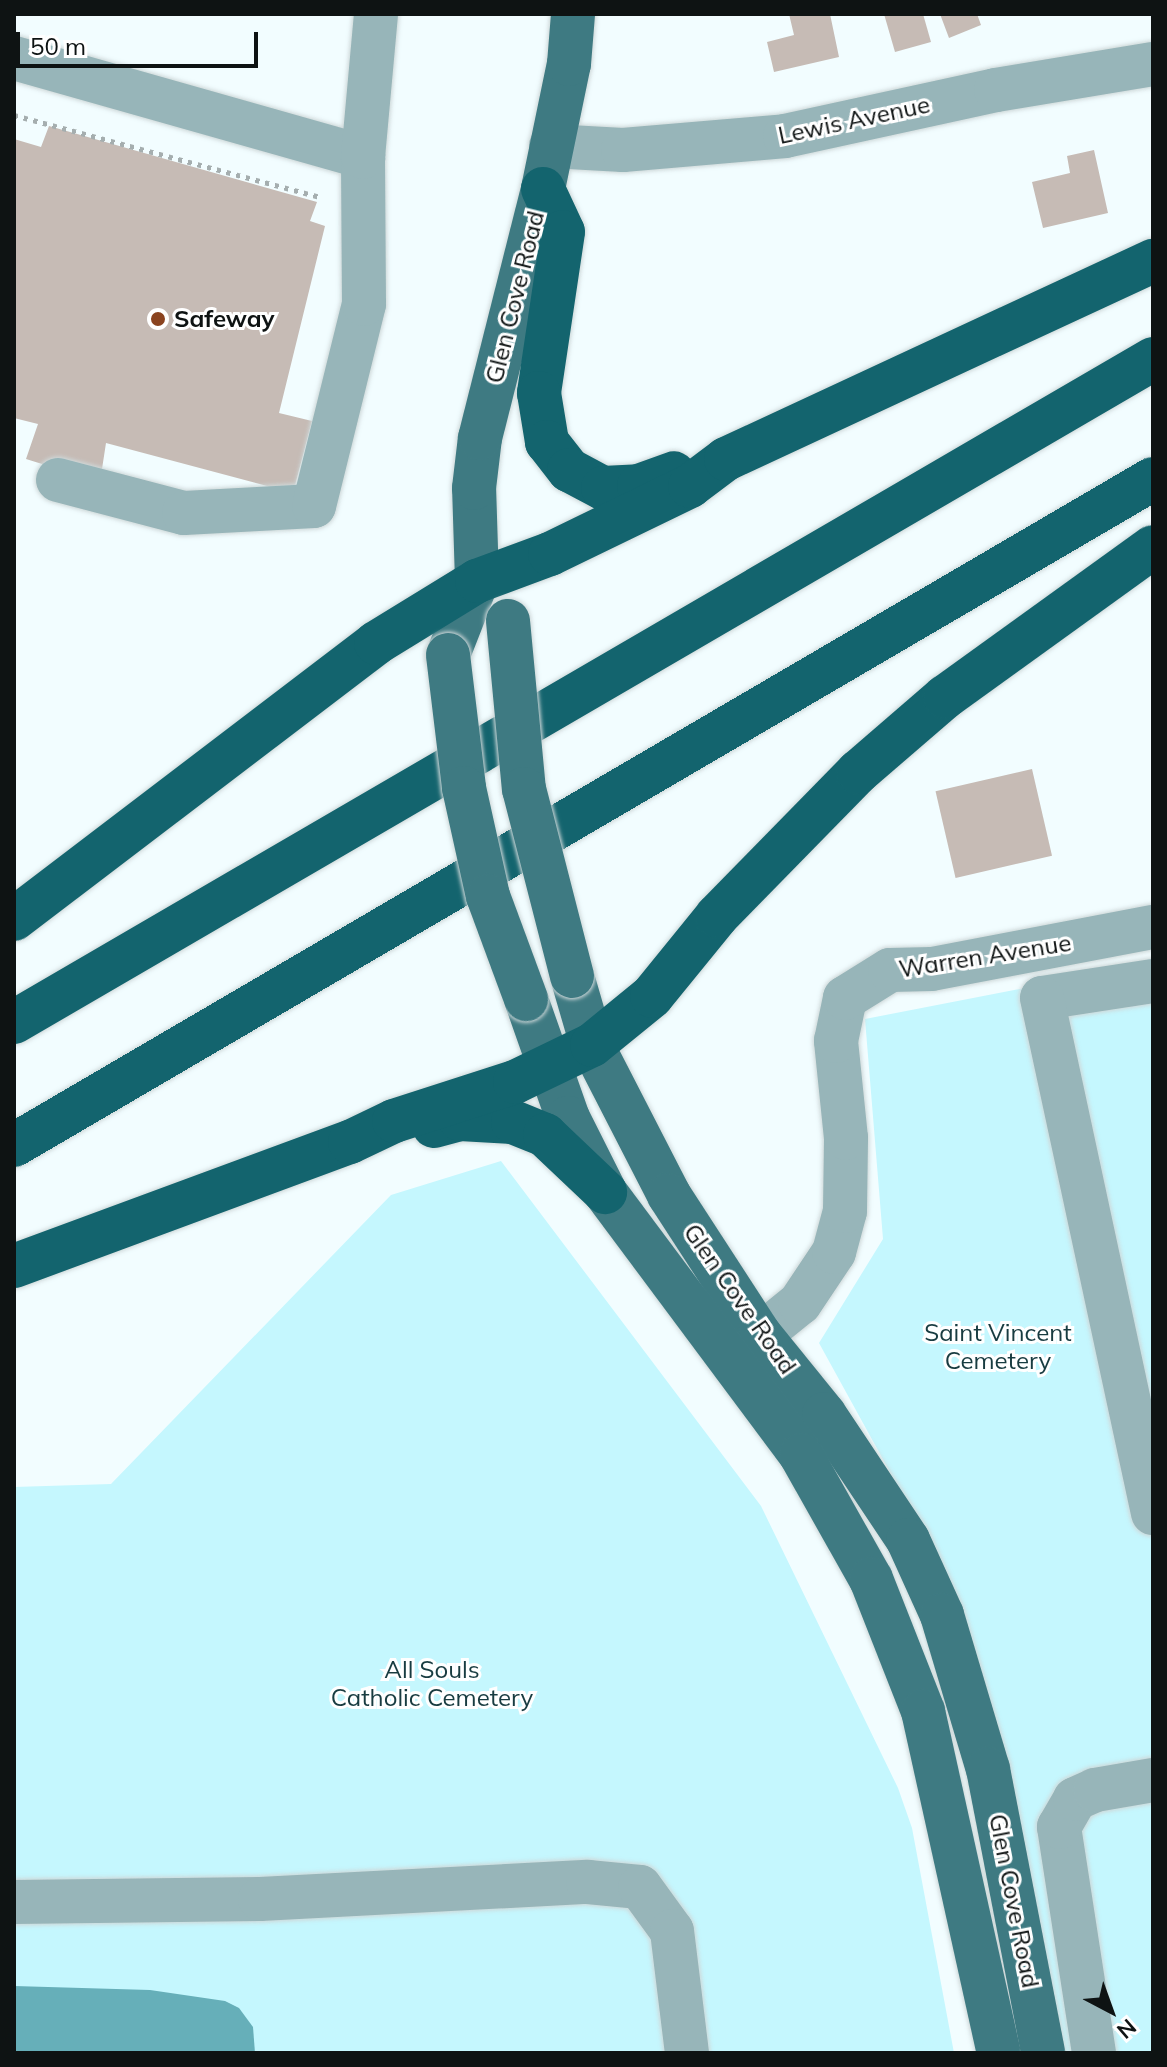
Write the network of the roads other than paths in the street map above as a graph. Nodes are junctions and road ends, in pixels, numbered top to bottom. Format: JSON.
{"nodes":[{"id":1,"x":376,"y":14,"type":"edge"},
{"id":2,"x":573,"y":14,"type":"edge"},
{"id":3,"x":14,"y":58,"type":"edge"},
{"id":4,"x":1153,"y":64,"type":"edge"},
{"id":5,"x":551,"y":146,"type":"junction"},
{"id":6,"x":363,"y":157,"type":"junction"},
{"id":7,"x":543,"y":189,"type":"junction"},
{"id":8,"x":1153,"y":261,"type":"edge"},
{"id":9,"x":1153,"y":359,"type":"edge"},
{"id":10,"x":726,"y":459,"type":"junction"},
{"id":11,"x":1153,"y":479,"type":"edge"},
{"id":12,"x":58,"y":480,"type":"dead end"},
{"id":13,"x":1153,"y":547,"type":"edge"},
{"id":14,"x":477,"y":581,"type":"junction"},
{"id":15,"x":14,"y":919,"type":"edge"},
{"id":16,"x":1153,"y":927,"type":"edge"},
{"id":17,"x":1153,"y":981,"type":"edge"},
{"id":18,"x":14,"y":1022,"type":"edge"},
{"id":19,"x":592,"y":1045,"type":"junction"},
{"id":20,"x":551,"y":1067,"type":"junction"},
{"id":21,"x":350,"y":1142,"type":"junction"},
{"id":22,"x":14,"y":1145,"type":"edge"},
{"id":23,"x":605,"y":1192,"type":"junction"},
{"id":24,"x":14,"y":1266,"type":"edge"},
{"id":25,"x":746,"y":1347,"type":"junction"},
{"id":26,"x":1153,"y":1513,"type":"edge"},
{"id":27,"x":1153,"y":1780,"type":"edge"},
{"id":28,"x":14,"y":1902,"type":"edge"},
{"id":29,"x":687,"y":2053,"type":"edge"},
{"id":30,"x":999,"y":2053,"type":"edge"},
{"id":31,"x":1043,"y":2053,"type":"edge"},
{"id":32,"x":1094,"y":2053,"type":"edge"}],
"edges":[{"from":1,"to":6,"type":"street"},
{"from":2,"to":5,"type":"main road","name":"Glen Cove Road"},
{"from":3,"to":6,"type":"street"},
{"from":4,"to":5,"type":"street","name":"Lewis Avenue"},
{"from":5,"to":7,"type":"main road","name":"Glen Cove Road"},
{"from":6,"to":12,"type":"street"},
{"from":7,"to":10,"type":"highway"},
{"from":7,"to":14,"type":"main road","name":"Glen Cove Road"},
{"from":8,"to":10,"type":"highway"},
{"from":9,"to":18,"type":"highway"},
{"from":10,"to":14,"type":"highway"},
{"from":11,"to":22,"type":"highway"},
{"from":13,"to":19,"type":"highway"},
{"from":14,"to":15,"type":"highway"},
{"from":14,"to":19,"type":"main road","name":"Glen Cove Road","bridge":true},
{"from":14,"to":20,"type":"main road","name":"Glen Cove Road","bridge":true},
{"from":16,"to":25,"type":"street","name":"Warren Avenue"},
{"from":17,"to":26,"type":"street"},
{"from":19,"to":20,"type":"highway"},
{"from":19,"to":25,"type":"main road","name":"Glen Cove Road"},
{"from":20,"to":21,"type":"highway"},
{"from":20,"to":23,"type":"main road","name":"Glen Cove Road"},
{"from":21,"to":23,"type":"highway"},
{"from":21,"to":24,"type":"highway"},
{"from":23,"to":25,"type":"main road","name":"Glen Cove Road"},
{"from":25,"to":30,"type":"main road","name":"Glen Cove Road"},
{"from":25,"to":31,"type":"main road","name":"Glen Cove Road"},
{"from":27,"to":32,"type":"street"},
{"from":28,"to":29,"type":"street"}]}
